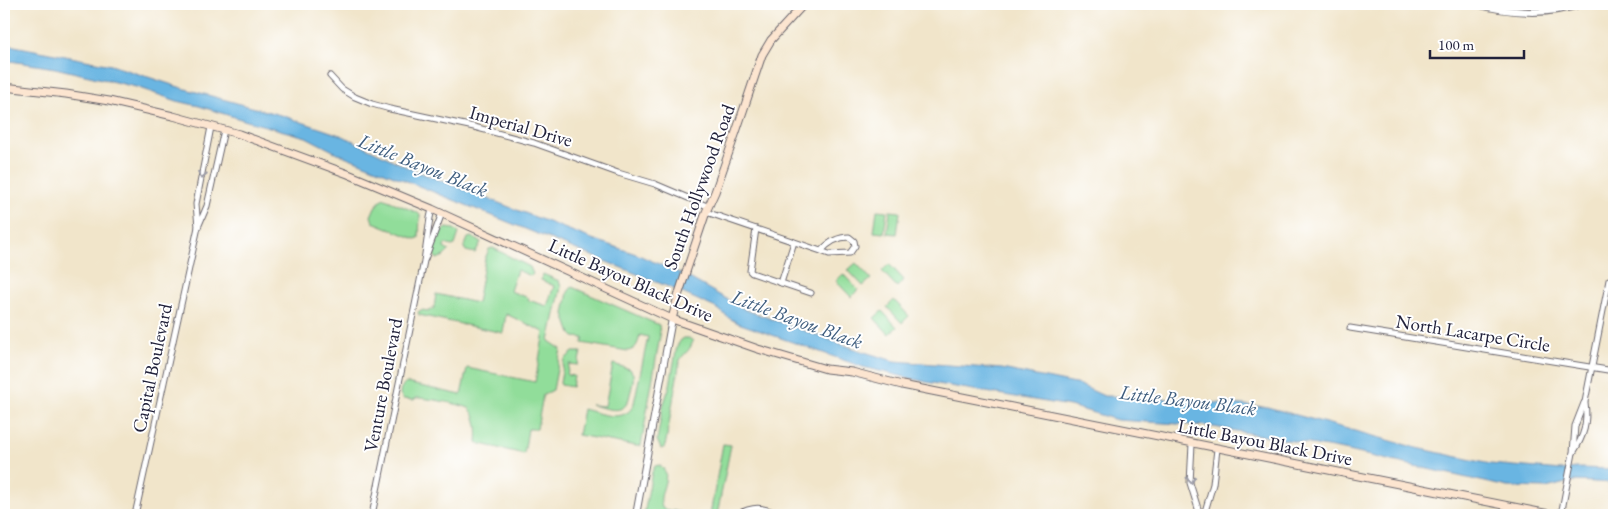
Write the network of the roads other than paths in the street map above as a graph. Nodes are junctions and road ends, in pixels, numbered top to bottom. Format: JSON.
{"nodes":[{"id":1,"x":804,"y":4,"type":"edge"},
{"id":2,"x":1476,"y":4,"type":"edge"},
{"id":3,"x":1582,"y":4,"type":"edge"},
{"id":4,"x":330,"y":76,"type":"dead end"},
{"id":5,"x":4,"y":87,"type":"edge"},
{"id":6,"x":211,"y":127,"type":"junction"},
{"id":7,"x":224,"y":130,"type":"junction"},
{"id":8,"x":432,"y":209,"type":"junction"},
{"id":9,"x":706,"y":209,"type":"junction"},
{"id":10,"x":442,"y":213,"type":"junction"},
{"id":11,"x":198,"y":227,"type":"junction"},
{"id":12,"x":756,"y":229,"type":"junction"},
{"id":13,"x":794,"y":242,"type":"junction"},
{"id":14,"x":821,"y":251,"type":"junction"},
{"id":15,"x":424,"y":261,"type":"junction"},
{"id":16,"x":1609,"y":280,"type":"dead end"},
{"id":17,"x":781,"y":283,"type":"junction"},
{"id":18,"x":811,"y":293,"type":"dead end"},
{"id":19,"x":672,"y":319,"type":"junction"},
{"id":20,"x":1350,"y":328,"type":"dead end"},
{"id":21,"x":1591,"y":368,"type":"junction"},
{"id":22,"x":1614,"y":371,"type":"edge"},
{"id":23,"x":1584,"y":402,"type":"junction"},
{"id":24,"x":1192,"y":444,"type":"junction"},
{"id":25,"x":1217,"y":449,"type":"junction"},
{"id":26,"x":1573,"y":453,"type":"junction"},
{"id":27,"x":767,"y":509,"type":"junction"},
{"id":28,"x":135,"y":515,"type":"edge"},
{"id":29,"x":372,"y":515,"type":"edge"},
{"id":30,"x":636,"y":515,"type":"edge"},
{"id":31,"x":735,"y":515,"type":"edge"},
{"id":32,"x":745,"y":515,"type":"edge"},
{"id":33,"x":780,"y":515,"type":"edge"},
{"id":34,"x":1200,"y":515,"type":"edge"},
{"id":35,"x":1204,"y":515,"type":"edge"},
{"id":36,"x":1554,"y":515,"type":"edge"},
{"id":37,"x":1561,"y":515,"type":"edge"}],
"edges":[{"from":1,"to":9,"type":"main road","name":"South Hollywood Road"},
{"from":2,"to":3,"type":"street"},
{"from":4,"to":9,"type":"street","name":"Imperial Drive"},
{"from":5,"to":6,"type":"main road","name":"Little Bayou Black Drive"},
{"from":6,"to":7,"type":"main road","name":"Little Bayou Black Drive"},
{"from":6,"to":11,"type":"street","name":"Capital Boulevard","one_way":true},
{"from":7,"to":8,"type":"main road","name":"Little Bayou Black Drive"},
{"from":7,"to":11,"type":"street","name":"Capital Boulevard"},
{"from":8,"to":10,"type":"main road","name":"Little Bayou Black Drive"},
{"from":8,"to":15,"type":"street","name":"Venture Boulevard"},
{"from":9,"to":12,"type":"street","name":"Imperial Drive"},
{"from":9,"to":19,"type":"main road","name":"South Hollywood Road"},
{"from":10,"to":15,"type":"street","name":"Venture Boulevard"},
{"from":10,"to":19,"type":"main road","name":"Little Bayou Black Drive"},
{"from":11,"to":28,"type":"street","name":"Capital Boulevard"},
{"from":12,"to":13,"type":"street","name":"Imperial Drive"},
{"from":12,"to":17,"type":"street"},
{"from":13,"to":14,"type":"street","name":"Imperial Drive"},
{"from":13,"to":17,"type":"street"},
{"from":14,"to":14,"type":"street","name":"Imperial Drive"},
{"from":15,"to":29,"type":"street","name":"Venture Boulevard"},
{"from":16,"to":21,"type":"street"},
{"from":17,"to":18,"type":"street"},
{"from":19,"to":24,"type":"main road","name":"Little Bayou Black Drive"},
{"from":19,"to":30,"type":"street","name":"South Hollywood Road"},
{"from":20,"to":21,"type":"street","name":"North Lacarpe Circle"},
{"from":21,"to":22,"type":"street","name":"North Lacarpe Circle"},
{"from":21,"to":23,"type":"street"},
{"from":23,"to":26,"type":"street"},
{"from":23,"to":26,"type":"street"},
{"from":24,"to":25,"type":"main road","name":"Little Bayou Black Drive"},
{"from":24,"to":34,"type":"street","one_way":true},
{"from":25,"to":35,"type":"street"},
{"from":25,"to":36,"type":"main road","name":"Little Bayou Black Drive"},
{"from":26,"to":37,"type":"street"},
{"from":27,"to":31,"type":"street"},
{"from":27,"to":32,"type":"street"},
{"from":27,"to":33,"type":"street"}]}
